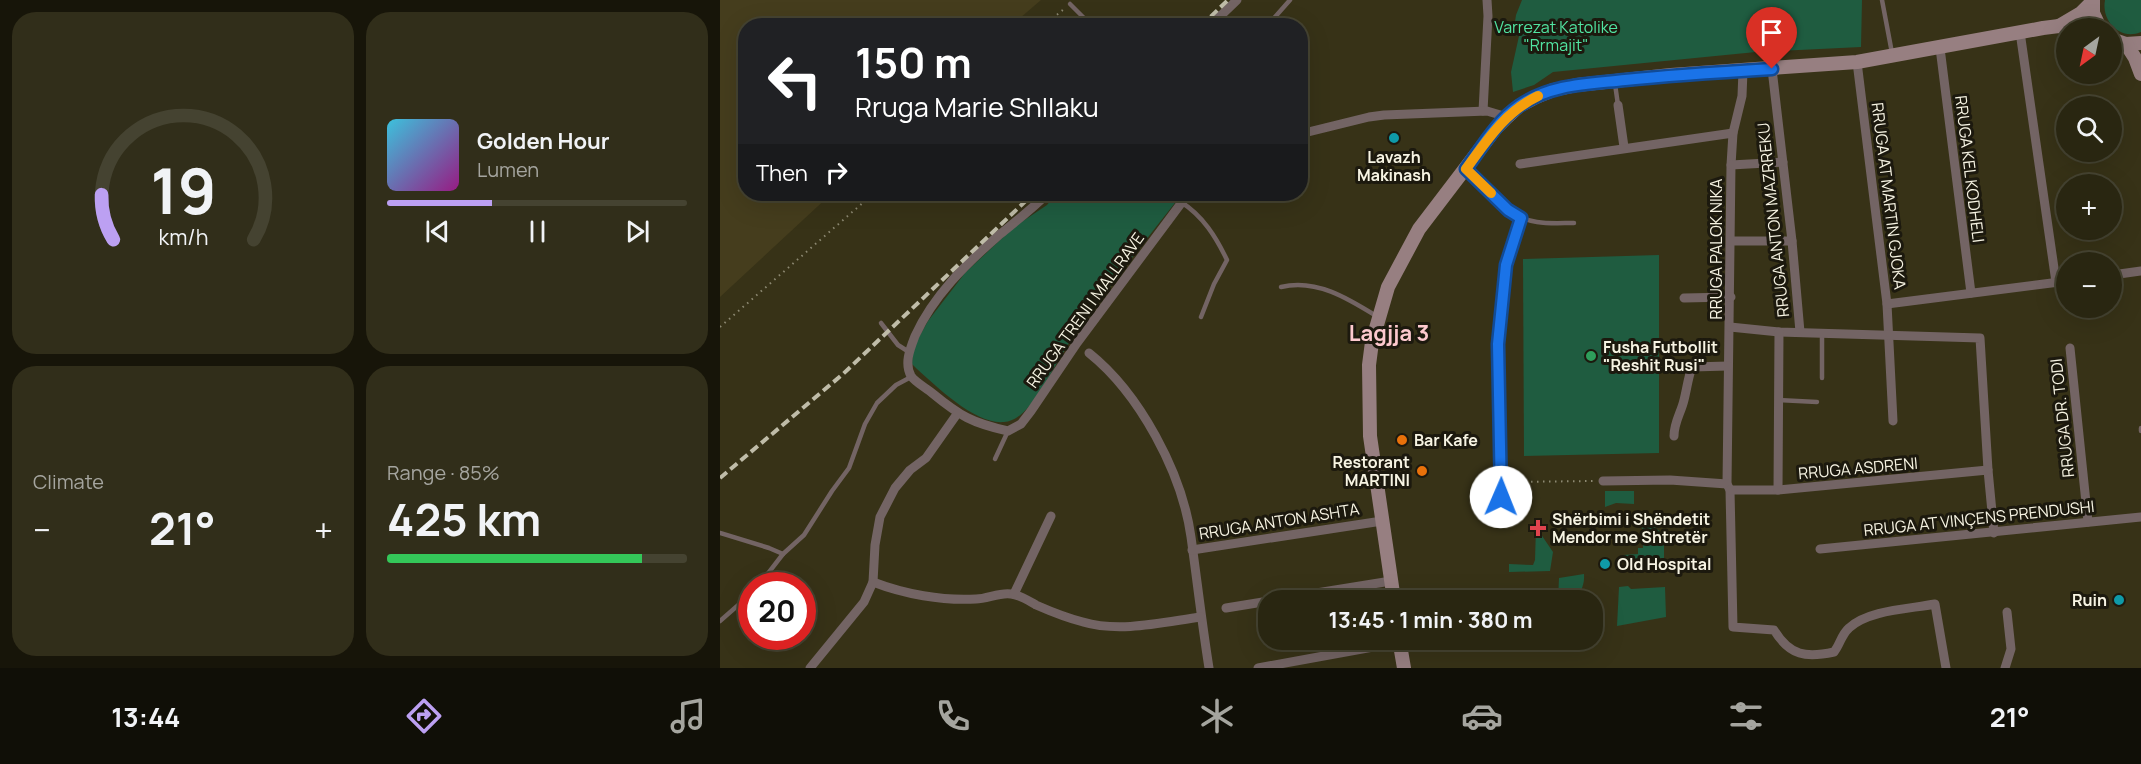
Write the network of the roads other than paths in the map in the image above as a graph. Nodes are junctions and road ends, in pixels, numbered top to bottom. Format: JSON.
{"nodes":[{"id":1,"x":1237,"y":0,"type":"edge"},
{"id":2,"x":1290,"y":0,"type":"edge"},
{"id":3,"x":1487,"y":0,"type":"edge"},
{"id":4,"x":1882,"y":0,"type":"edge"},
{"id":5,"x":2093,"y":1,"type":"edge"},
{"id":6,"x":1070,"y":4,"type":"road end"},
{"id":7,"x":1084,"y":18,"type":"edge"},
{"id":8,"x":1218,"y":18,"type":"edge"},
{"id":9,"x":1274,"y":18,"type":"edge"},
{"id":10,"x":2073,"y":18,"type":"edge"},
{"id":11,"x":2095,"y":18,"type":"edge"},
{"id":12,"x":2056,"y":27,"type":"edge"},
{"id":13,"x":2020,"y":33,"type":"junction"},
{"id":14,"x":2122,"y":43,"type":"edge"},
{"id":15,"x":2141,"y":43,"type":"edge"},
{"id":16,"x":2126,"y":44,"type":"junction"},
{"id":17,"x":1940,"y":48,"type":"junction"},
{"id":18,"x":1893,"y":56,"type":"junction"},
{"id":19,"x":1857,"y":62,"type":"junction"},
{"id":20,"x":1772,"y":69,"type":"junction"},
{"id":21,"x":1743,"y":71,"type":"junction"},
{"id":22,"x":2141,"y":74,"type":"edge"},
{"id":23,"x":1615,"y":81,"type":"junction"},
{"id":24,"x":1618,"y":105,"type":"joint"},
{"id":25,"x":1483,"y":111,"type":"junction"},
{"id":26,"x":1507,"y":117,"type":"junction"},
{"id":27,"x":1308,"y":132,"type":"edge"},
{"id":28,"x":1733,"y":133,"type":"junction"},
{"id":29,"x":1624,"y":147,"type":"junction"},
{"id":30,"x":1783,"y":162,"type":"junction"},
{"id":31,"x":1520,"y":164,"type":"dead end"},
{"id":32,"x":1731,"y":165,"type":"junction"},
{"id":33,"x":1466,"y":169,"type":"junction"},
{"id":34,"x":1039,"y":201,"type":"edge"},
{"id":35,"x":1181,"y":202,"type":"joint"},
{"id":36,"x":1521,"y":218,"type":"junction"},
{"id":37,"x":1574,"y":223,"type":"dead end"},
{"id":38,"x":1731,"y":241,"type":"junction"},
{"id":39,"x":1792,"y":241,"type":"junction"},
{"id":40,"x":2141,"y":271,"type":"edge"},
{"id":41,"x":2122,"y":274,"type":"edge"},
{"id":42,"x":2056,"y":282,"type":"joint"},
{"id":43,"x":1281,"y":287,"type":"dead end"},
{"id":44,"x":1971,"y":293,"type":"junction"},
{"id":45,"x":1731,"y":297,"type":"junction"},
{"id":46,"x":1684,"y":298,"type":"dead end"},
{"id":47,"x":1887,"y":304,"type":"junction"},
{"id":48,"x":1200,"y":317,"type":"dead end"},
{"id":49,"x":1378,"y":317,"type":"junction"},
{"id":50,"x":881,"y":323,"type":"dead end"},
{"id":51,"x":1730,"y":327,"type":"junction"},
{"id":52,"x":1779,"y":332,"type":"junction"},
{"id":53,"x":1800,"y":332,"type":"junction"},
{"id":54,"x":1822,"y":333,"type":"junction"},
{"id":55,"x":1890,"y":335,"type":"junction"},
{"id":56,"x":2070,"y":348,"type":"dead end"},
{"id":57,"x":909,"y":352,"type":"junction"},
{"id":58,"x":1089,"y":352,"type":"dead end"},
{"id":59,"x":1728,"y":366,"type":"junction"},
{"id":60,"x":911,"y":377,"type":"junction"},
{"id":61,"x":1822,"y":378,"type":"dead end"},
{"id":62,"x":1779,"y":400,"type":"junction"},
{"id":63,"x":1817,"y":402,"type":"dead end"},
{"id":64,"x":957,"y":414,"type":"junction"},
{"id":65,"x":1893,"y":421,"type":"dead end"},
{"id":66,"x":1008,"y":431,"type":"junction"},
{"id":67,"x":1674,"y":436,"type":"dead end"},
{"id":68,"x":995,"y":459,"type":"dead end"},
{"id":69,"x":1988,"y":470,"type":"junction"},
{"id":70,"x":1603,"y":481,"type":"road end"},
{"id":71,"x":1728,"y":487,"type":"junction"},
{"id":72,"x":1778,"y":490,"type":"junction"},
{"id":73,"x":1500,"y":511,"type":"dead end"},
{"id":74,"x":1051,"y":516,"type":"dead end"},
{"id":75,"x":2141,"y":517,"type":"edge"},
{"id":76,"x":1382,"y":521,"type":"junction"},
{"id":77,"x":2088,"y":522,"type":"junction"},
{"id":78,"x":720,"y":532,"type":"edge"},
{"id":79,"x":1994,"y":532,"type":"junction"},
{"id":80,"x":1820,"y":549,"type":"dead end"},
{"id":81,"x":1191,"y":550,"type":"junction"},
{"id":82,"x":783,"y":554,"type":"junction"},
{"id":83,"x":769,"y":572,"type":"edge"},
{"id":84,"x":1391,"y":581,"type":"junction"},
{"id":85,"x":873,"y":582,"type":"junction"},
{"id":86,"x":1334,"y":590,"type":"edge"},
{"id":87,"x":1392,"y":590,"type":"edge"},
{"id":88,"x":1014,"y":594,"type":"junction"},
{"id":89,"x":1258,"y":602,"type":"edge"},
{"id":90,"x":738,"y":605,"type":"edge"},
{"id":91,"x":1226,"y":608,"type":"dead end"},
{"id":92,"x":2007,"y":612,"type":"dead end"},
{"id":93,"x":1201,"y":617,"type":"junction"},
{"id":94,"x":720,"y":621,"type":"edge"},
{"id":95,"x":1357,"y":650,"type":"edge"},
{"id":96,"x":1401,"y":650,"type":"edge"},
{"id":97,"x":810,"y":668,"type":"edge"},
{"id":98,"x":1209,"y":668,"type":"edge"},
{"id":99,"x":1258,"y":668,"type":"edge"},
{"id":100,"x":1404,"y":668,"type":"edge"},
{"id":101,"x":1946,"y":668,"type":"edge"},
{"id":102,"x":2005,"y":668,"type":"edge"}],
"edges":[{"from":1,"to":8,"type":"street"},
{"from":2,"to":9,"type":"lane"},
{"from":3,"to":25,"type":"street"},
{"from":4,"to":18,"type":"lane"},
{"from":5,"to":10,"type":"main road"},
{"from":5,"to":11,"type":"main road"},
{"from":6,"to":7,"type":"lane"},
{"from":12,"to":13,"type":"main road"},
{"from":13,"to":17,"type":"main road"},
{"from":13,"to":42,"type":"street"},
{"from":14,"to":16,"type":"main road"},
{"from":15,"to":16,"type":"main road"},
{"from":16,"to":22,"type":"main road"},
{"from":17,"to":18,"type":"main road"},
{"from":17,"to":44,"type":"street","name":"RRUGA KEL KODHELI"},
{"from":18,"to":19,"type":"main road"},
{"from":19,"to":20,"type":"main road"},
{"from":19,"to":47,"type":"street","name":"RRUGA AT MARTIN GJOKA"},
{"from":20,"to":21,"type":"main road"},
{"from":20,"to":30,"type":"street","name":"RRUGA ANTON MAZRREKU"},
{"from":21,"to":23,"type":"main road"},
{"from":21,"to":28,"type":"street","name":"RRUGA PALOK NIKA"},
{"from":23,"to":24,"type":"lane"},
{"from":23,"to":26,"type":"main road"},
{"from":24,"to":29,"type":"street"},
{"from":25,"to":26,"type":"street"},
{"from":25,"to":27,"type":"street"},
{"from":26,"to":33,"type":"main road"},
{"from":28,"to":29,"type":"street"},
{"from":28,"to":32,"type":"street","name":"RRUGA PALOK NIKA"},
{"from":29,"to":31,"type":"street"},
{"from":30,"to":32,"type":"street"},
{"from":30,"to":39,"type":"street","name":"RRUGA ANTON MAZRREKU"},
{"from":32,"to":38,"type":"street","name":"RRUGA PALOK NIKA"},
{"from":33,"to":36,"type":"lane"},
{"from":33,"to":49,"type":"main road"},
{"from":34,"to":57,"type":"street"},
{"from":35,"to":48,"type":"lane"},
{"from":35,"to":66,"type":"street","name":"RRUGA TRENI I MALLRAVE"},
{"from":36,"to":37,"type":"lane"},
{"from":36,"to":73,"type":"lane"},
{"from":38,"to":39,"type":"street"},
{"from":38,"to":45,"type":"street","name":"RRUGA PALOK NIKA"},
{"from":39,"to":53,"type":"street","name":"RRUGA ANTON MAZRREKU"},
{"from":40,"to":41,"type":"street"},
{"from":42,"to":44,"type":"street"},
{"from":43,"to":49,"type":"lane"},
{"from":44,"to":47,"type":"street"},
{"from":45,"to":46,"type":"street"},
{"from":45,"to":51,"type":"street","name":"RRUGA PALOK NIKA"},
{"from":47,"to":55,"type":"street","name":"RRUGA AT MARTIN GJOKA"},
{"from":49,"to":76,"type":"main road"},
{"from":50,"to":57,"type":"lane"},
{"from":51,"to":52,"type":"street"},
{"from":51,"to":59,"type":"street","name":"RRUGA PALOK NIKA"},
{"from":52,"to":53,"type":"street"},
{"from":52,"to":62,"type":"street","name":"RRUGA ANTON MAZRREKU"},
{"from":53,"to":54,"type":"street"},
{"from":54,"to":55,"type":"street"},
{"from":54,"to":61,"type":"lane"},
{"from":55,"to":65,"type":"street","name":"RRUGA AT MARTIN GJOKA"},
{"from":55,"to":69,"type":"street"},
{"from":56,"to":77,"type":"street","name":"RRUGA DR. TODI"},
{"from":57,"to":60,"type":"street"},
{"from":58,"to":81,"type":"street","name":"RRUGA TRENI I MALLRAVE"},
{"from":59,"to":67,"type":"street"},
{"from":59,"to":71,"type":"street","name":"RRUGA PALOK NIKA"},
{"from":60,"to":64,"type":"street"},
{"from":60,"to":82,"type":"lane"},
{"from":62,"to":63,"type":"lane"},
{"from":62,"to":72,"type":"street","name":"RRUGA ANTON MAZRREKU"},
{"from":64,"to":66,"type":"street"},
{"from":64,"to":85,"type":"street"},
{"from":66,"to":68,"type":"lane","name":"RRUGA TRENI I MALLRAVE"},
{"from":69,"to":72,"type":"street","name":"RRUGA ASDRENI"},
{"from":69,"to":79,"type":"street"},
{"from":70,"to":71,"type":"street","name":"RRUGA ASDRENI"},
{"from":71,"to":72,"type":"street","name":"RRUGA ASDRENI"},
{"from":71,"to":101,"type":"street","name":"RRUGA PALOK NIKA"},
{"from":74,"to":88,"type":"street"},
{"from":75,"to":77,"type":"street","name":"RRUGA AT VINÇENS PRENDUSHI"},
{"from":76,"to":81,"type":"street","name":"RRUGA ANTON ASHTA"},
{"from":76,"to":84,"type":"main road"},
{"from":77,"to":79,"type":"street","name":"RRUGA AT VINÇENS PRENDUSHI"},
{"from":78,"to":82,"type":"lane"},
{"from":79,"to":80,"type":"street","name":"RRUGA AT VINÇENS PRENDUSHI"},
{"from":81,"to":93,"type":"street","name":"RRUGA ANTON ASHTA"},
{"from":82,"to":83,"type":"lane"},
{"from":84,"to":86,"type":"street"},
{"from":84,"to":87,"type":"main road"},
{"from":85,"to":88,"type":"street"},
{"from":85,"to":97,"type":"street"},
{"from":88,"to":93,"type":"street"},
{"from":89,"to":91,"type":"street"},
{"from":90,"to":94,"type":"lane"},
{"from":92,"to":102,"type":"street"},
{"from":93,"to":98,"type":"street","name":"RRUGA ANTON ASHTA"},
{"from":95,"to":99,"type":"street"},
{"from":96,"to":100,"type":"main road"}]}
